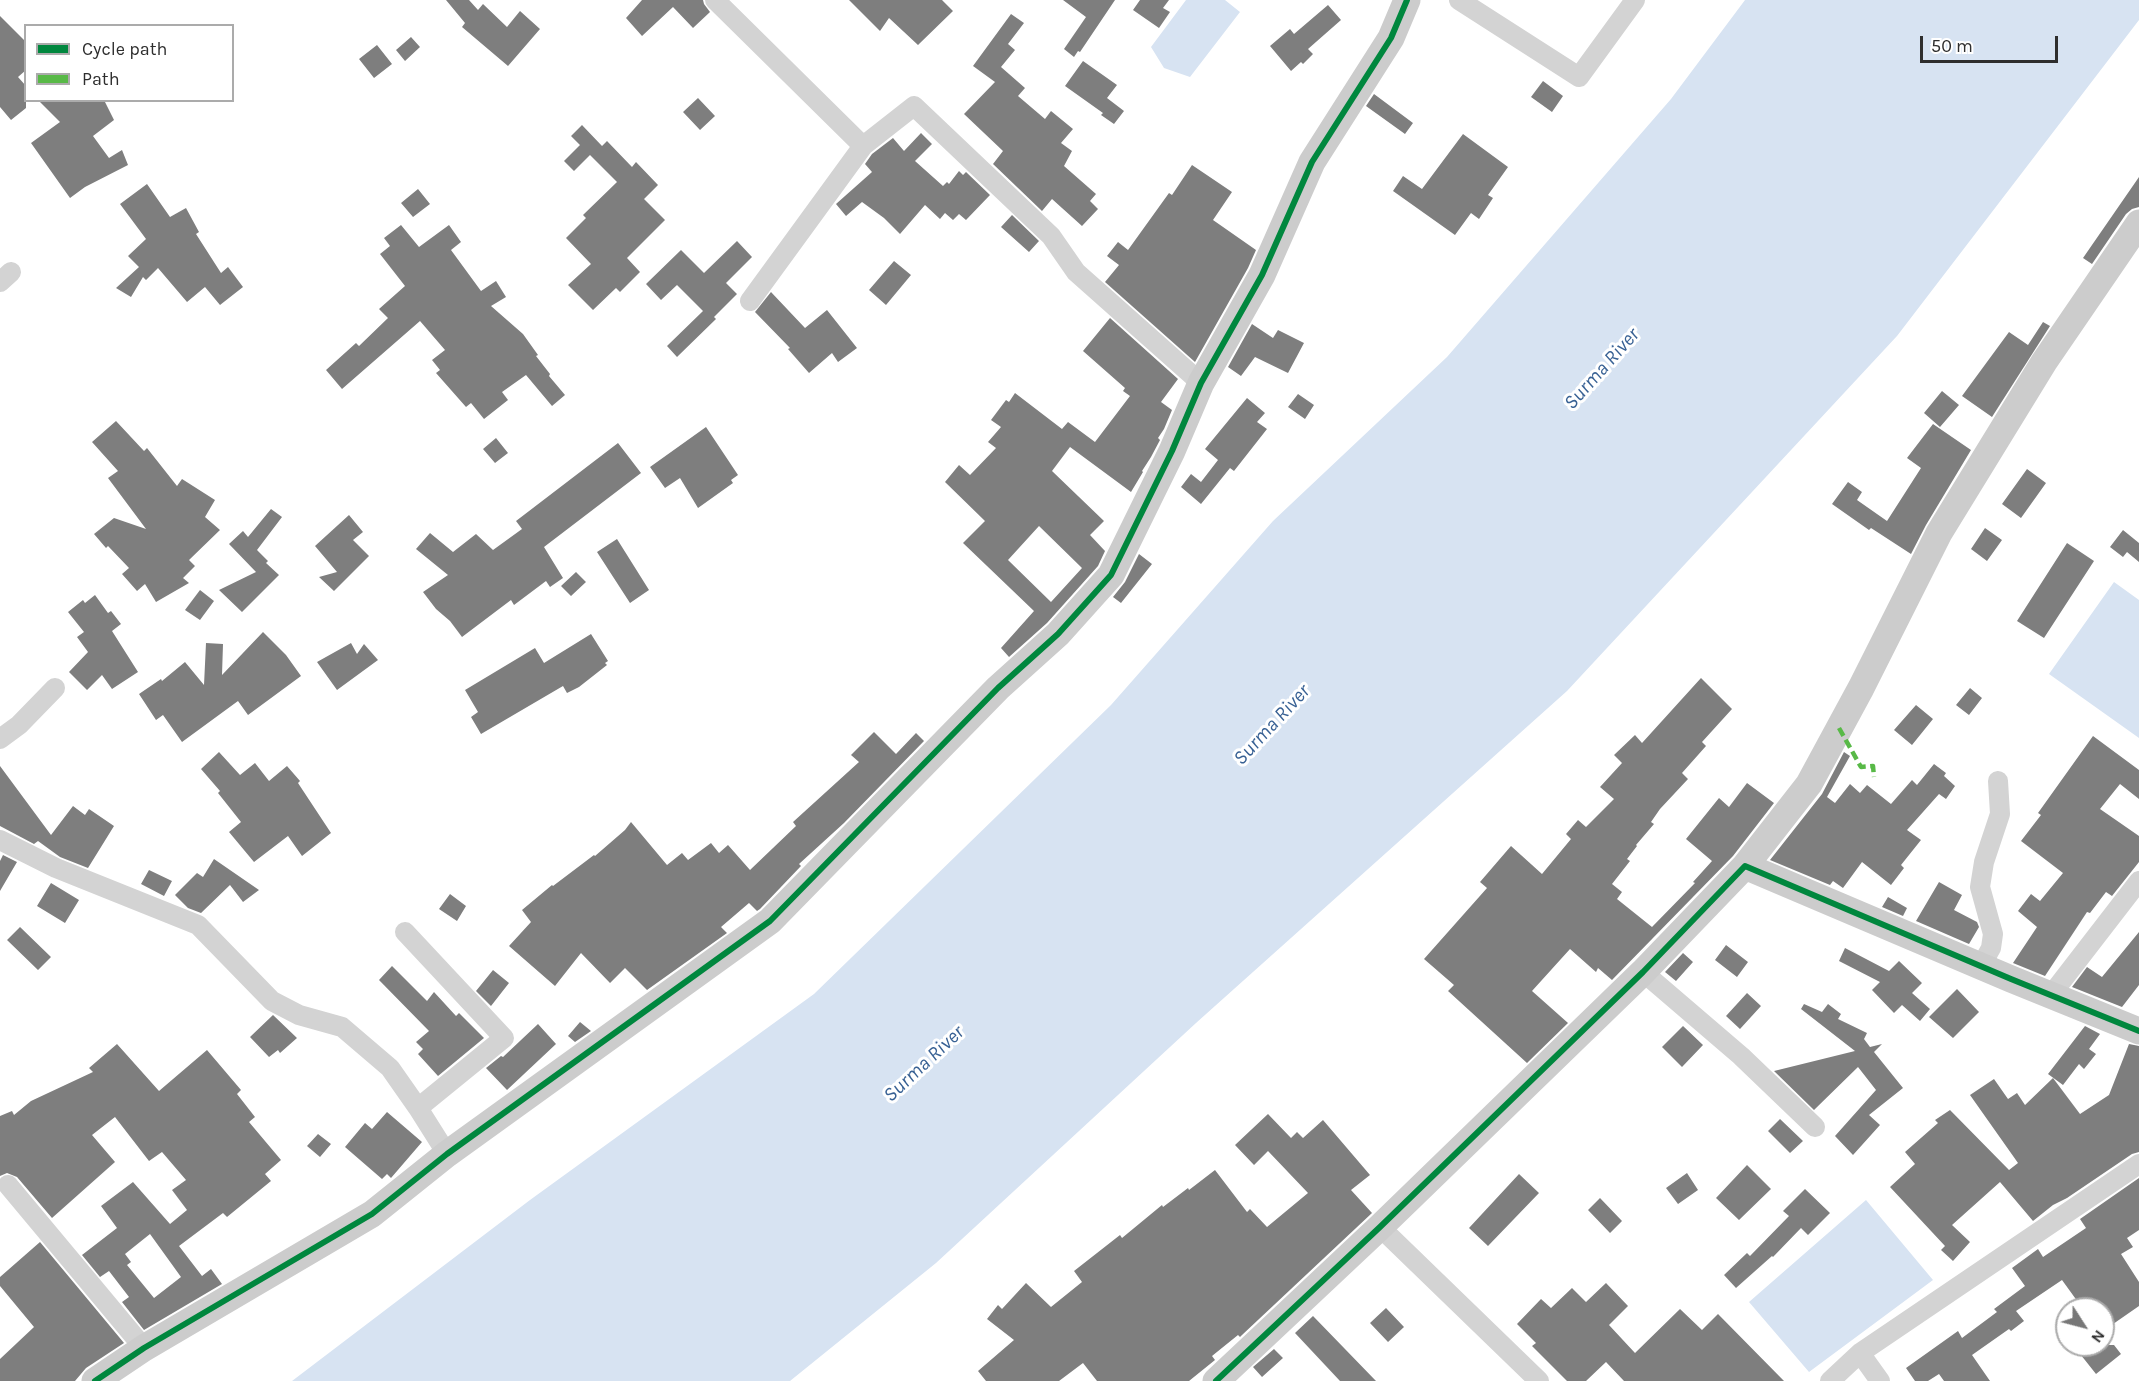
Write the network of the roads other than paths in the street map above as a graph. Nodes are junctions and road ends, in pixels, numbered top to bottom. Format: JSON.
{"nodes":[{"id":1,"x":715,"y":0,"type":"edge"},
{"id":2,"x":1459,"y":0,"type":"edge"},
{"id":3,"x":1635,"y":0,"type":"edge"},
{"id":4,"x":1405,"y":1,"type":"edge"},
{"id":5,"x":863,"y":146,"type":"junction"},
{"id":6,"x":2139,"y":223,"type":"edge"},
{"id":7,"x":750,"y":301,"type":"dead end"},
{"id":8,"x":1201,"y":383,"type":"junction"},
{"id":9,"x":55,"y":688,"type":"dead end"},
{"id":10,"x":0,"y":739,"type":"edge"},
{"id":11,"x":1998,"y":782,"type":"dead end"},
{"id":12,"x":0,"y":840,"type":"edge"},
{"id":13,"x":1745,"y":866,"type":"junction"},
{"id":14,"x":2139,"y":881,"type":"edge"},
{"id":15,"x":405,"y":932,"type":"dead end"},
{"id":16,"x":1981,"y":966,"type":"junction"},
{"id":17,"x":1643,"y":972,"type":"junction"},
{"id":18,"x":2051,"y":994,"type":"junction"},
{"id":19,"x":2139,"y":1031,"type":"edge"},
{"id":20,"x":418,"y":1108,"type":"junction"},
{"id":21,"x":1815,"y":1126,"type":"dead end"},
{"id":22,"x":447,"y":1154,"type":"junction"},
{"id":23,"x":2139,"y":1164,"type":"edge"},
{"id":24,"x":8,"y":1185,"type":"dead end"},
{"id":25,"x":1380,"y":1227,"type":"junction"},
{"id":26,"x":144,"y":1348,"type":"junction"},
{"id":27,"x":1860,"y":1353,"type":"junction"},
{"id":28,"x":95,"y":1381,"type":"edge"},
{"id":29,"x":1216,"y":1381,"type":"edge"},
{"id":30,"x":1539,"y":1381,"type":"edge"},
{"id":31,"x":1830,"y":1381,"type":"edge"},
{"id":32,"x":1880,"y":1381,"type":"edge"}],
"edges":[{"from":1,"to":5,"type":"street"},
{"from":2,"to":3,"type":"street"},
{"from":4,"to":8,"type":"street"},
{"from":5,"to":7,"type":"street"},
{"from":5,"to":8,"type":"street"},
{"from":6,"to":13,"type":"street"},
{"from":8,"to":22,"type":"street"},
{"from":9,"to":10,"type":"street"},
{"from":11,"to":16,"type":"street"},
{"from":12,"to":20,"type":"street"},
{"from":13,"to":16,"type":"street"},
{"from":13,"to":17,"type":"street"},
{"from":14,"to":18,"type":"street"},
{"from":15,"to":20,"type":"street"},
{"from":16,"to":18,"type":"street"},
{"from":17,"to":21,"type":"street"},
{"from":17,"to":25,"type":"street"},
{"from":18,"to":19,"type":"street"},
{"from":20,"to":22,"type":"street"},
{"from":22,"to":26,"type":"street"},
{"from":23,"to":27,"type":"street"},
{"from":24,"to":26,"type":"street"},
{"from":25,"to":29,"type":"street"},
{"from":25,"to":30,"type":"street"},
{"from":26,"to":28,"type":"street"},
{"from":27,"to":31,"type":"street"},
{"from":27,"to":32,"type":"street"}]}
